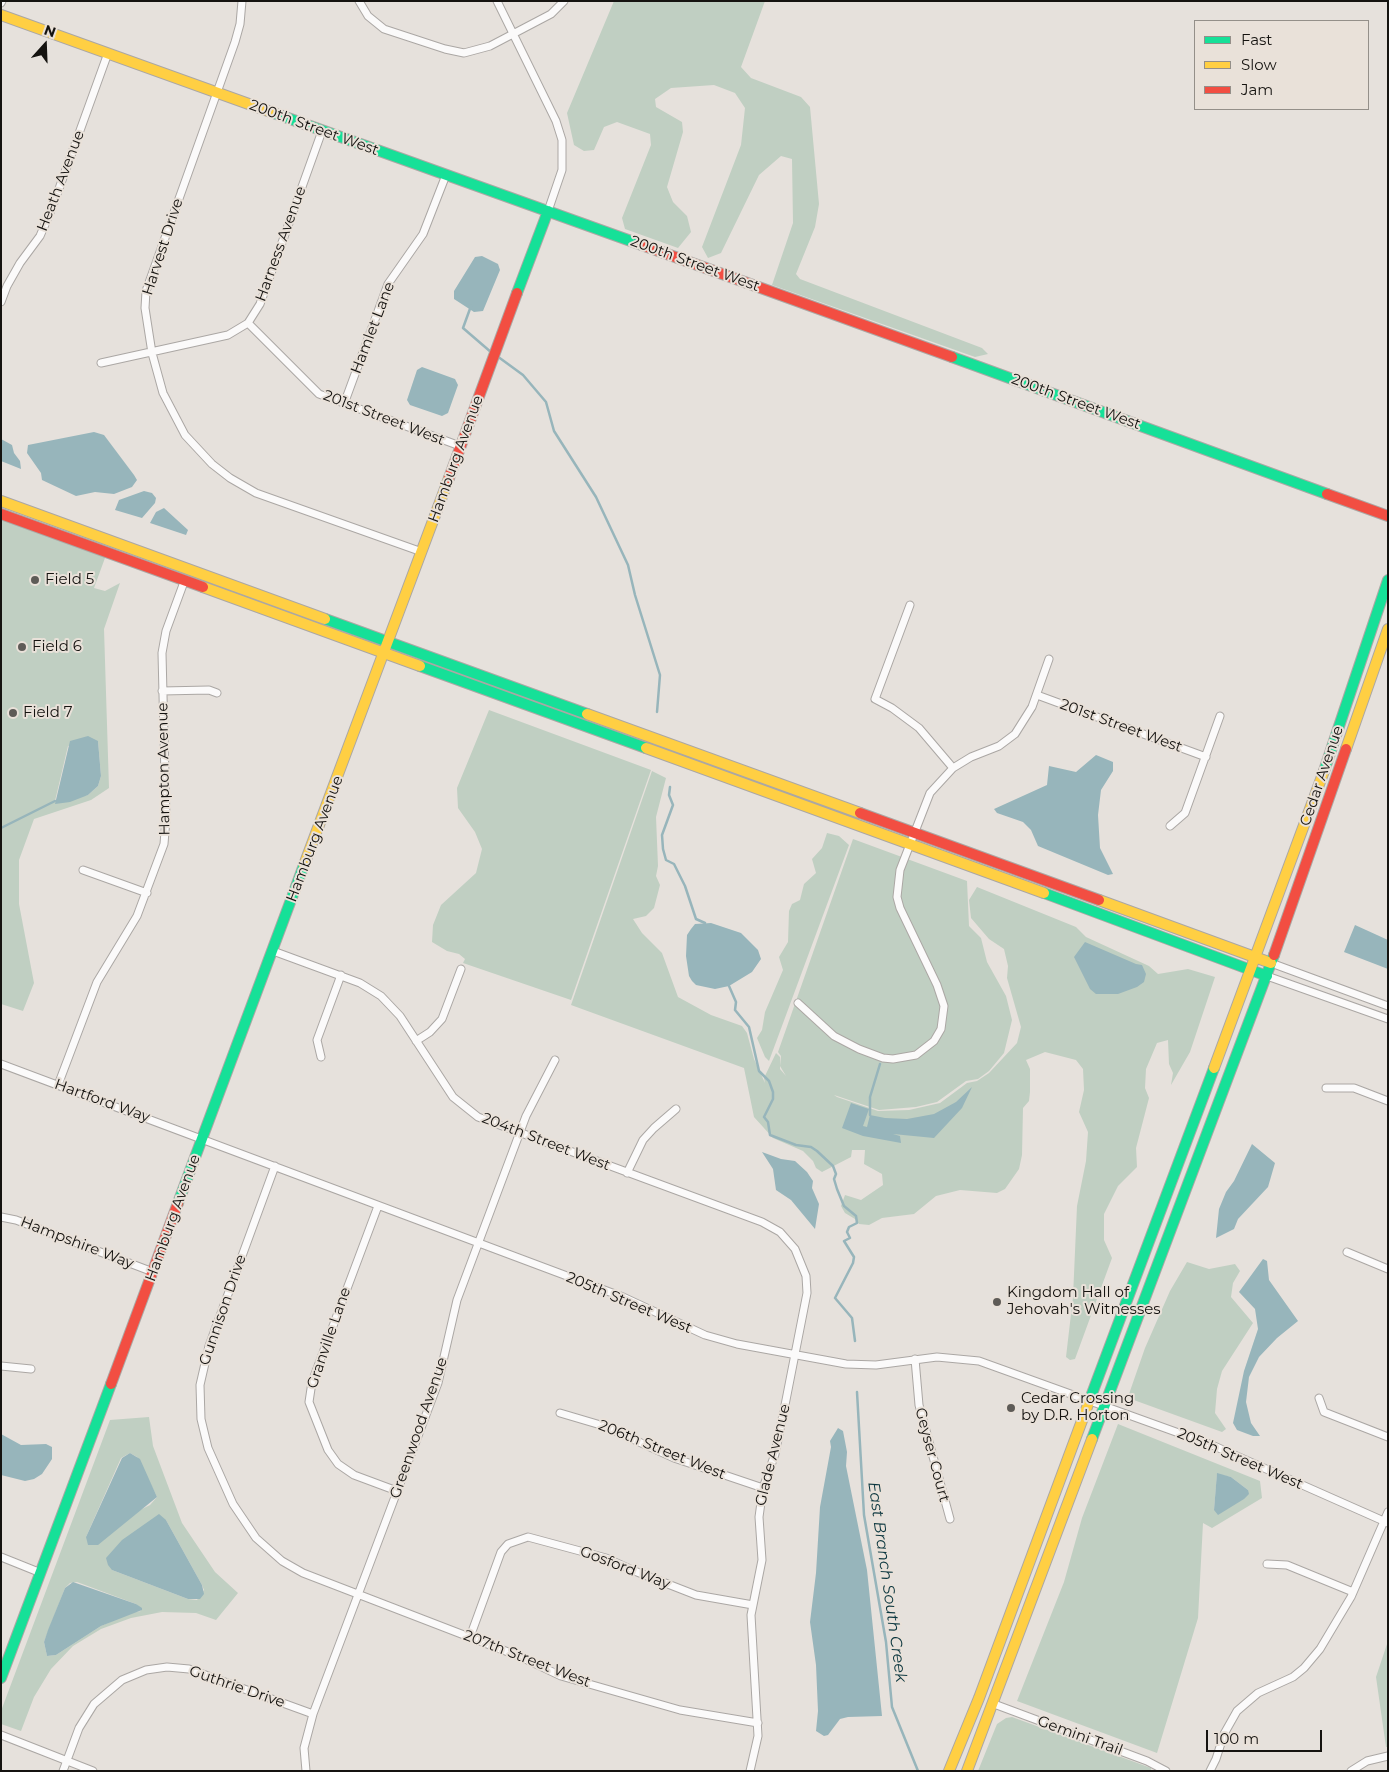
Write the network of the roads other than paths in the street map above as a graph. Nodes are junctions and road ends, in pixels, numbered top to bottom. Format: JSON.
{"nodes":[{"id":1,"x":242,"y":1,"type":"edge"},
{"id":2,"x":359,"y":1,"type":"edge"},
{"id":3,"x":497,"y":1,"type":"edge"},
{"id":4,"x":564,"y":1,"type":"edge"},
{"id":5,"x":1,"y":15,"type":"edge"},
{"id":6,"x":512,"y":33,"type":"junction"},
{"id":7,"x":108,"y":53,"type":"junction"},
{"id":8,"x":216,"y":93,"type":"junction"},
{"id":9,"x":322,"y":131,"type":"junction"},
{"id":10,"x":446,"y":175,"type":"junction"},
{"id":11,"x":548,"y":211,"type":"junction"},
{"id":12,"x":1,"y":302,"type":"edge"},
{"id":13,"x":248,"y":323,"type":"junction"},
{"id":14,"x":152,"y":353,"type":"junction"},
{"id":15,"x":101,"y":363,"type":"dead end"},
{"id":16,"x":344,"y":404,"type":"junction"},
{"id":17,"x":460,"y":446,"type":"junction"},
{"id":18,"x":1,"y":501,"type":"edge"},
{"id":19,"x":1,"y":514,"type":"edge"},
{"id":20,"x":1388,"y":516,"type":"edge"},
{"id":21,"x":422,"y":552,"type":"junction"},
{"id":22,"x":1388,"y":580,"type":"edge"},
{"id":23,"x":184,"y":582,"type":"junction"},
{"id":24,"x":910,"y":605,"type":"dead end"},
{"id":25,"x":1388,"y":629,"type":"edge"},
{"id":26,"x":387,"y":648,"type":"junction"},
{"id":27,"x":1049,"y":659,"type":"dead end"},
{"id":28,"x":162,"y":691,"type":"junction"},
{"id":29,"x":217,"y":693,"type":"dead end"},
{"id":30,"x":1037,"y":695,"type":"junction"},
{"id":31,"x":1220,"y":716,"type":"dead end"},
{"id":32,"x":1206,"y":757,"type":"junction"},
{"id":33,"x":953,"y":768,"type":"junction"},
{"id":34,"x":1170,"y":826,"type":"dead end"},
{"id":35,"x":914,"y":832,"type":"junction"},
{"id":36,"x":909,"y":845,"type":"junction"},
{"id":37,"x":83,"y":870,"type":"dead end"},
{"id":38,"x":147,"y":893,"type":"junction"},
{"id":39,"x":273,"y":951,"type":"junction"},
{"id":40,"x":1256,"y":958,"type":"junction"},
{"id":41,"x":1272,"y":963,"type":"junction"},
{"id":42,"x":461,"y":969,"type":"dead end"},
{"id":43,"x":1252,"y":970,"type":"junction"},
{"id":44,"x":341,"y":976,"type":"junction"},
{"id":45,"x":1267,"y":976,"type":"junction"},
{"id":46,"x":798,"y":1003,"type":"dead end"},
{"id":47,"x":1388,"y":1006,"type":"edge"},
{"id":48,"x":1388,"y":1019,"type":"edge"},
{"id":49,"x":416,"y":1041,"type":"junction"},
{"id":50,"x":321,"y":1056,"type":"dead end"},
{"id":51,"x":555,"y":1060,"type":"dead end"},
{"id":52,"x":1,"y":1064,"type":"edge"},
{"id":53,"x":58,"y":1085,"type":"junction"},
{"id":54,"x":1326,"y":1088,"type":"dead end"},
{"id":55,"x":1388,"y":1101,"type":"edge"},
{"id":56,"x":676,"y":1110,"type":"dead end"},
{"id":57,"x":519,"y":1134,"type":"junction"},
{"id":58,"x":202,"y":1138,"type":"junction"},
{"id":59,"x":275,"y":1166,"type":"junction"},
{"id":60,"x":627,"y":1172,"type":"junction"},
{"id":61,"x":378,"y":1206,"type":"junction"},
{"id":62,"x":1,"y":1217,"type":"edge"},
{"id":63,"x":758,"y":1220,"type":"joint"},
{"id":64,"x":478,"y":1244,"type":"junction"},
{"id":65,"x":1347,"y":1252,"type":"dead end"},
{"id":66,"x":1388,"y":1269,"type":"edge"},
{"id":67,"x":153,"y":1272,"type":"junction"},
{"id":68,"x":793,"y":1355,"type":"junction"},
{"id":69,"x":915,"y":1360,"type":"junction"},
{"id":70,"x":1,"y":1366,"type":"edge"},
{"id":71,"x":31,"y":1369,"type":"dead end"},
{"id":72,"x":1319,"y":1398,"type":"dead end"},
{"id":73,"x":1090,"y":1401,"type":"junction"},
{"id":74,"x":1106,"y":1407,"type":"junction"},
{"id":75,"x":560,"y":1413,"type":"dead end"},
{"id":76,"x":1388,"y":1437,"type":"edge"},
{"id":77,"x":763,"y":1488,"type":"junction"},
{"id":78,"x":397,"y":1491,"type":"junction"},
{"id":79,"x":1388,"y":1512,"type":"edge"},
{"id":80,"x":950,"y":1519,"type":"dead end"},
{"id":81,"x":1386,"y":1522,"type":"edge"},
{"id":82,"x":1,"y":1558,"type":"edge"},
{"id":83,"x":1267,"y":1564,"type":"dead end"},
{"id":84,"x":41,"y":1573,"type":"junction"},
{"id":85,"x":1353,"y":1592,"type":"junction"},
{"id":86,"x":358,"y":1595,"type":"junction"},
{"id":87,"x":753,"y":1606,"type":"junction"},
{"id":88,"x":470,"y":1637,"type":"junction"},
{"id":89,"x":1,"y":1678,"type":"edge"},
{"id":90,"x":994,"y":1704,"type":"junction"},
{"id":91,"x":313,"y":1714,"type":"junction"},
{"id":92,"x":758,"y":1723,"type":"junction"},
{"id":93,"x":1,"y":1735,"type":"edge"},
{"id":94,"x":1388,"y":1756,"type":"edge"},
{"id":95,"x":67,"y":1759,"type":"junction"},
{"id":96,"x":63,"y":1771,"type":"edge"},
{"id":97,"x":93,"y":1771,"type":"edge"},
{"id":98,"x":306,"y":1771,"type":"edge"},
{"id":99,"x":750,"y":1771,"type":"edge"},
{"id":100,"x":949,"y":1771,"type":"edge"},
{"id":101,"x":967,"y":1771,"type":"edge"},
{"id":102,"x":1166,"y":1771,"type":"edge"},
{"id":103,"x":1210,"y":1771,"type":"edge"},
{"id":104,"x":1352,"y":1771,"type":"edge"}],
"edges":[{"from":1,"to":8,"type":"street","name":"Harvest Drive"},
{"from":2,"to":6,"type":"street"},
{"from":3,"to":6,"type":"street","name":"Hamburg Avenue"},
{"from":4,"to":6,"type":"street"},
{"from":5,"to":7,"type":"main road","name":"200th Street West"},
{"from":6,"to":11,"type":"street","name":"Hamburg Avenue"},
{"from":7,"to":8,"type":"main road","name":"200th Street West"},
{"from":7,"to":12,"type":"street","name":"Heath Avenue"},
{"from":8,"to":9,"type":"main road","name":"200th Street West"},
{"from":8,"to":14,"type":"street","name":"Harvest Drive"},
{"from":9,"to":10,"type":"main road","name":"200th Street West"},
{"from":9,"to":13,"type":"street","name":"Harness Avenue"},
{"from":10,"to":11,"type":"main road","name":"200th Street West"},
{"from":10,"to":16,"type":"street","name":"Hamlet Lane"},
{"from":11,"to":17,"type":"main road","name":"Hamburg Avenue"},
{"from":11,"to":20,"type":"main road","name":"200th Street West"},
{"from":13,"to":14,"type":"street","name":"Harness Avenue"},
{"from":13,"to":16,"type":"street","name":"201st Street West"},
{"from":14,"to":15,"type":"street","name":"Harness Avenue"},
{"from":14,"to":21,"type":"street","name":"Harvest Drive"},
{"from":16,"to":17,"type":"street","name":"201st Street West"},
{"from":17,"to":21,"type":"main road","name":"Hamburg Avenue"},
{"from":18,"to":26,"type":"main road"},
{"from":19,"to":23,"type":"main road"},
{"from":21,"to":26,"type":"main road","name":"Hamburg Avenue"},
{"from":22,"to":40,"type":"main road","name":"Cedar Avenue"},
{"from":23,"to":26,"type":"main road"},
{"from":23,"to":28,"type":"street","name":"Hampton Avenue"},
{"from":24,"to":33,"type":"street"},
{"from":25,"to":41,"type":"main road","name":"Cedar Avenue"},
{"from":26,"to":35,"type":"main road"},
{"from":26,"to":36,"type":"main road"},
{"from":26,"to":39,"type":"main road","name":"Hamburg Avenue"},
{"from":27,"to":30,"type":"street"},
{"from":28,"to":29,"type":"street"},
{"from":28,"to":38,"type":"street","name":"Hampton Avenue"},
{"from":30,"to":32,"type":"street","name":"201st Street West"},
{"from":30,"to":33,"type":"street"},
{"from":31,"to":32,"type":"street"},
{"from":32,"to":34,"type":"street"},
{"from":33,"to":35,"type":"street"},
{"from":35,"to":36,"type":"street"},
{"from":35,"to":40,"type":"main road"},
{"from":36,"to":43,"type":"main road"},
{"from":36,"to":46,"type":"street"},
{"from":37,"to":38,"type":"street"},
{"from":38,"to":53,"type":"street","name":"Hampton Avenue"},
{"from":39,"to":44,"type":"street","name":"204th Street West"},
{"from":39,"to":58,"type":"main road","name":"Hamburg Avenue"},
{"from":40,"to":41,"type":"main road"},
{"from":40,"to":43,"type":"main road","name":"Cedar Avenue"},
{"from":41,"to":45,"type":"main road","name":"Cedar Avenue"},
{"from":41,"to":47,"type":"street"},
{"from":42,"to":49,"type":"street"},
{"from":43,"to":45,"type":"main road"},
{"from":43,"to":73,"type":"main road","name":"Cedar Avenue"},
{"from":44,"to":49,"type":"street","name":"204th Street West"},
{"from":44,"to":50,"type":"street"},
{"from":45,"to":48,"type":"street"},
{"from":45,"to":74,"type":"main road","name":"Cedar Avenue"},
{"from":49,"to":57,"type":"street","name":"204th Street West"},
{"from":51,"to":57,"type":"street","name":"Greenwood Avenue"},
{"from":52,"to":53,"type":"street","name":"Hartford Way"},
{"from":53,"to":58,"type":"street","name":"Hartford Way"},
{"from":54,"to":55,"type":"street"},
{"from":56,"to":60,"type":"street"},
{"from":57,"to":60,"type":"street","name":"204th Street West"},
{"from":57,"to":64,"type":"street","name":"Greenwood Avenue"},
{"from":58,"to":59,"type":"street","name":"205th Street West"},
{"from":58,"to":67,"type":"main road","name":"Hamburg Avenue"},
{"from":59,"to":61,"type":"street","name":"205th Street West"},
{"from":59,"to":86,"type":"street","name":"Gunnison Drive"},
{"from":60,"to":63,"type":"street","name":"204th Street West"},
{"from":61,"to":64,"type":"street","name":"205th Street West"},
{"from":61,"to":78,"type":"street","name":"Granville Lane"},
{"from":62,"to":67,"type":"street","name":"Hampshire Way"},
{"from":63,"to":68,"type":"street","name":"Glade Avenue"},
{"from":64,"to":68,"type":"street","name":"205th Street West"},
{"from":64,"to":78,"type":"street","name":"Greenwood Avenue"},
{"from":65,"to":66,"type":"street"},
{"from":67,"to":84,"type":"main road","name":"Hamburg Avenue"},
{"from":68,"to":69,"type":"street","name":"205th Street West"},
{"from":68,"to":77,"type":"street","name":"Glade Avenue"},
{"from":69,"to":73,"type":"street","name":"205th Street West"},
{"from":69,"to":80,"type":"street","name":"Geyser Court"},
{"from":70,"to":71,"type":"street"},
{"from":72,"to":76,"type":"street"},
{"from":73,"to":74,"type":"street","name":"205th Street West"},
{"from":73,"to":100,"type":"main road","name":"Cedar Avenue"},
{"from":74,"to":81,"type":"street","name":"205th Street West"},
{"from":74,"to":90,"type":"main road","name":"Cedar Avenue"},
{"from":75,"to":77,"type":"street","name":"206th Street West"},
{"from":77,"to":87,"type":"street","name":"Glade Avenue"},
{"from":78,"to":86,"type":"street","name":"Greenwood Avenue"},
{"from":79,"to":81,"type":"street"},
{"from":81,"to":85,"type":"street"},
{"from":82,"to":84,"type":"street"},
{"from":83,"to":85,"type":"street"},
{"from":84,"to":89,"type":"main road","name":"Hamburg Avenue"},
{"from":85,"to":103,"type":"street"},
{"from":86,"to":88,"type":"street","name":"207th Street West"},
{"from":86,"to":91,"type":"street","name":"Greenwood Avenue"},
{"from":87,"to":88,"type":"street","name":"Gosford Way"},
{"from":87,"to":92,"type":"street","name":"Glade Avenue"},
{"from":88,"to":92,"type":"street","name":"207th Street West"},
{"from":90,"to":101,"type":"main road","name":"Cedar Avenue"},
{"from":90,"to":102,"type":"street","name":"Gemini Trail"},
{"from":91,"to":95,"type":"street","name":"Guthrie Drive"},
{"from":91,"to":98,"type":"street","name":"Greenwood Avenue"},
{"from":92,"to":99,"type":"street","name":"Glade Avenue"},
{"from":93,"to":95,"type":"street"},
{"from":94,"to":104,"type":"street"},
{"from":95,"to":96,"type":"street","name":"Guthrie Drive"},
{"from":95,"to":97,"type":"street"}]}
